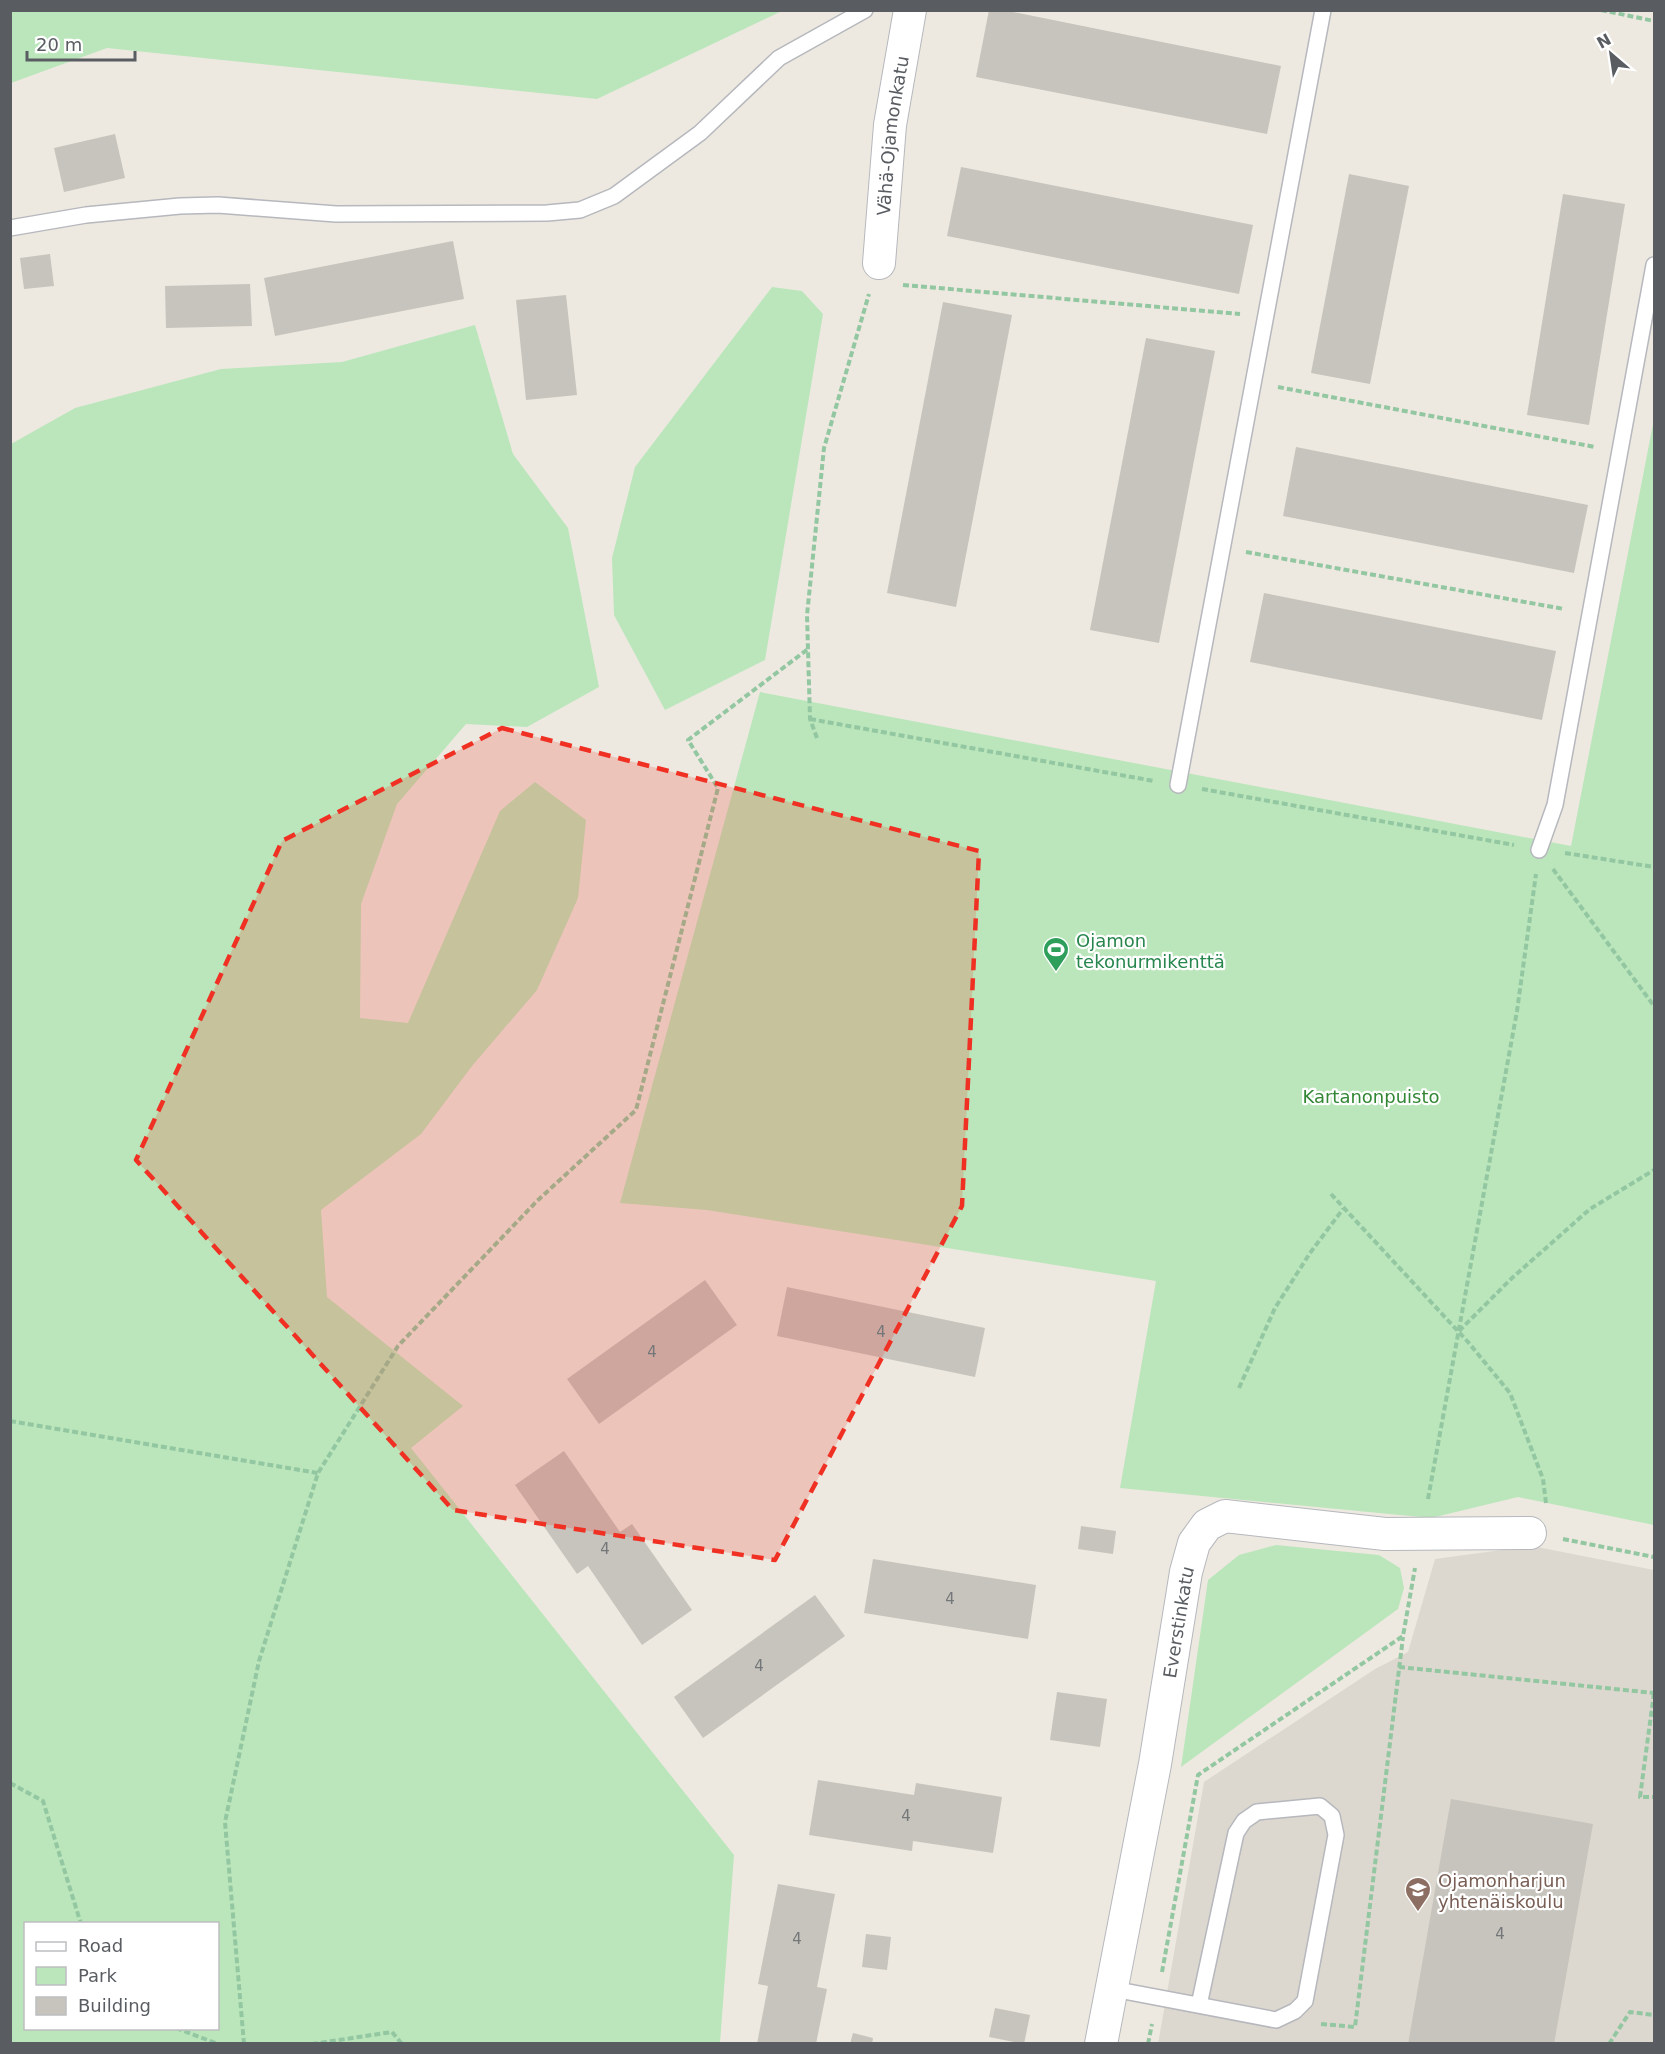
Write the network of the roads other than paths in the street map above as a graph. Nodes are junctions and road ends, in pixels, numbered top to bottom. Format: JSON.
{"nodes":[{"id":1,"x":865,"y":10,"type":"edge"},
{"id":2,"x":910,"y":10,"type":"edge"},
{"id":3,"x":1323,"y":10,"type":"edge"},
{"id":4,"x":10,"y":228,"type":"edge"},
{"id":5,"x":1654,"y":265,"type":"edge"},
{"id":6,"x":876,"y":273,"type":"road end"},
{"id":7,"x":1178,"y":785,"type":"road end"},
{"id":8,"x":1539,"y":850,"type":"road end"},
{"id":9,"x":1540,"y":1535,"type":"road end"},
{"id":10,"x":1113,"y":1989,"type":"junction"},
{"id":11,"x":1199,"y":2006,"type":"junction"},
{"id":12,"x":1101,"y":2043,"type":"edge"}],
"edges":[{"from":1,"to":4,"type":"lane"},
{"from":2,"to":6,"type":"street","name":"Vähä-Ojamonkatu"},
{"from":3,"to":7,"type":"lane"},
{"from":5,"to":8,"type":"lane"},
{"from":9,"to":10,"type":"street","name":"Everstinkatu"},
{"from":10,"to":11,"type":"lane"},
{"from":10,"to":12,"type":"street","name":"Everstinkatu"},
{"from":11,"to":11,"type":"lane"}]}
